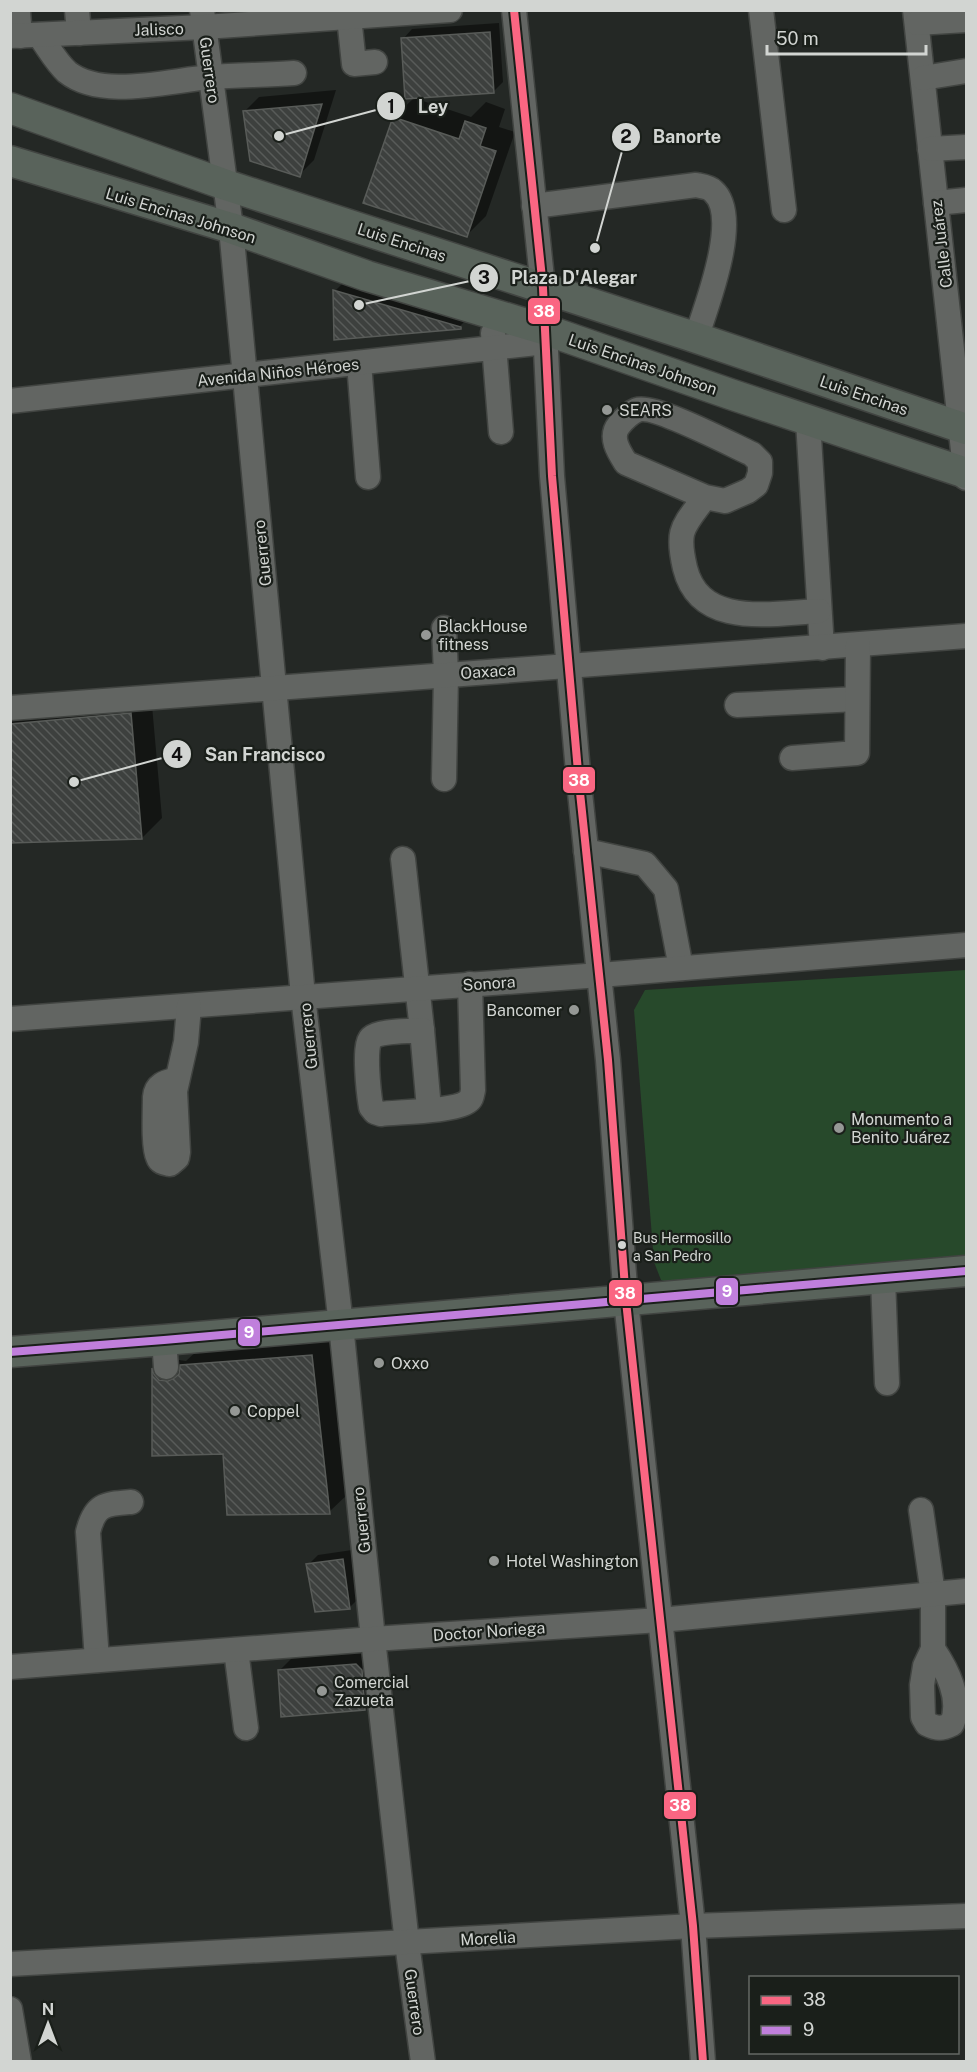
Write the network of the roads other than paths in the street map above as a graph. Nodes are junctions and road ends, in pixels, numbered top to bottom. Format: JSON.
{"nodes":[{"id":1,"x":450,"y":10,"type":"edge"},
{"id":2,"x":514,"y":10,"type":"edge"},
{"id":3,"x":761,"y":10,"type":"edge"},
{"id":4,"x":376,"y":13,"type":"edge"},
{"id":5,"x":916,"y":16,"type":"edge"},
{"id":6,"x":349,"y":17,"type":"junction"},
{"id":7,"x":203,"y":19,"type":"edge"},
{"id":8,"x":966,"y":20,"type":"edge"},
{"id":9,"x":78,"y":22,"type":"edge"},
{"id":10,"x":22,"y":30,"type":"edge"},
{"id":11,"x":375,"y":62,"type":"dead end"},
{"id":12,"x":966,"y":71,"type":"edge"},
{"id":13,"x":294,"y":74,"type":"dead end"},
{"id":14,"x":210,"y":77,"type":"junction"},
{"id":15,"x":923,"y":78,"type":"junction"},
{"id":16,"x":10,"y":108,"type":"edge"},
{"id":17,"x":966,"y":147,"type":"edge"},
{"id":18,"x":930,"y":149,"type":"junction"},
{"id":19,"x":10,"y":161,"type":"edge"},
{"id":20,"x":226,"y":185,"type":"junction"},
{"id":21,"x":966,"y":200,"type":"edge"},
{"id":22,"x":936,"y":203,"type":"junction"},
{"id":23,"x":534,"y":206,"type":"junction"},
{"id":24,"x":784,"y":210,"type":"dead end"},
{"id":25,"x":231,"y":228,"type":"junction"},
{"id":26,"x":543,"y":288,"type":"junction"},
{"id":27,"x":957,"y":303,"type":"edge"},
{"id":28,"x":491,"y":314,"type":"junction"},
{"id":29,"x":546,"y":336,"type":"junction"},
{"id":30,"x":696,"y":338,"type":"junction"},
{"id":31,"x":494,"y":347,"type":"junction"},
{"id":32,"x":359,"y":363,"type":"junction"},
{"id":33,"x":244,"y":375,"type":"junction"},
{"id":34,"x":10,"y":401,"type":"edge"},
{"id":35,"x":808,"y":421,"type":"junction"},
{"id":36,"x":964,"y":428,"type":"edge"},
{"id":37,"x":501,"y":432,"type":"dead end"},
{"id":38,"x":966,"y":473,"type":"edge"},
{"id":39,"x":368,"y":477,"type":"dead end"},
{"id":40,"x":966,"y":478,"type":"edge"},
{"id":41,"x":705,"y":497,"type":"junction"},
{"id":42,"x":819,"y":611,"type":"junction"},
{"id":43,"x":444,"y":628,"type":"dead end"},
{"id":44,"x":966,"y":636,"type":"edge"},
{"id":45,"x":858,"y":645,"type":"junction"},
{"id":46,"x":822,"y":648,"type":"junction"},
{"id":47,"x":570,"y":666,"type":"junction"},
{"id":48,"x":446,"y":674,"type":"junction"},
{"id":49,"x":275,"y":688,"type":"junction"},
{"id":50,"x":857,"y":699,"type":"junction"},
{"id":51,"x":737,"y":705,"type":"dead end"},
{"id":52,"x":10,"y":708,"type":"edge"},
{"id":53,"x":792,"y":758,"type":"dead end"},
{"id":54,"x":444,"y":779,"type":"dead end"},
{"id":55,"x":586,"y":851,"type":"junction"},
{"id":56,"x":403,"y":859,"type":"dead end"},
{"id":57,"x":966,"y":945,"type":"edge"},
{"id":58,"x":681,"y":969,"type":"junction"},
{"id":59,"x":600,"y":975,"type":"junction"},
{"id":60,"x":470,"y":984,"type":"junction"},
{"id":61,"x":417,"y":988,"type":"junction"},
{"id":62,"x":303,"y":996,"type":"junction"},
{"id":63,"x":189,"y":1006,"type":"junction"},
{"id":64,"x":10,"y":1019,"type":"edge"},
{"id":65,"x":422,"y":1030,"type":"junction"},
{"id":66,"x":177,"y":1078,"type":"dead end"},
{"id":67,"x":429,"y":1109,"type":"junction"},
{"id":68,"x":966,"y":1271,"type":"edge"},
{"id":69,"x":882,"y":1279,"type":"junction"},
{"id":70,"x":626,"y":1301,"type":"junction"},
{"id":71,"x":341,"y":1325,"type":"junction"},
{"id":72,"x":10,"y":1352,"type":"edge"},
{"id":73,"x":886,"y":1383,"type":"dead end"},
{"id":74,"x":131,"y":1502,"type":"dead end"},
{"id":75,"x":921,"y":1510,"type":"dead end"},
{"id":76,"x":966,"y":1592,"type":"edge"},
{"id":77,"x":933,"y":1594,"type":"junction"},
{"id":78,"x":660,"y":1620,"type":"junction"},
{"id":79,"x":373,"y":1639,"type":"junction"},
{"id":80,"x":933,"y":1649,"type":"dead end"},
{"id":81,"x":236,"y":1650,"type":"junction"},
{"id":82,"x":97,"y":1660,"type":"junction"},
{"id":83,"x":10,"y":1667,"type":"edge"},
{"id":84,"x":246,"y":1728,"type":"dead end"},
{"id":85,"x":966,"y":1916,"type":"edge"},
{"id":86,"x":693,"y":1926,"type":"junction"},
{"id":87,"x":407,"y":1943,"type":"junction"},
{"id":88,"x":10,"y":1964,"type":"edge"},
{"id":89,"x":10,"y":2009,"type":"edge"},
{"id":90,"x":19,"y":2061,"type":"edge"},
{"id":91,"x":423,"y":2061,"type":"edge"},
{"id":92,"x":703,"y":2061,"type":"edge"}],
"edges":[{"from":1,"to":4,"type":"street","name":"Jalisco"},
{"from":2,"to":23,"type":"street"},
{"from":3,"to":24,"type":"street"},
{"from":4,"to":6,"type":"street","name":"Jalisco"},
{"from":5,"to":8,"type":"street"},
{"from":5,"to":15,"type":"street","name":"Calle Juárez"},
{"from":6,"to":7,"type":"street","name":"Jalisco"},
{"from":6,"to":11,"type":"street"},
{"from":7,"to":9,"type":"street","name":"Jalisco"},
{"from":7,"to":14,"type":"street","name":"Guerrero"},
{"from":9,"to":10,"type":"street","name":"Jalisco"},
{"from":10,"to":14,"type":"street"},
{"from":12,"to":15,"type":"street"},
{"from":13,"to":14,"type":"street"},
{"from":14,"to":20,"type":"street","name":"Guerrero"},
{"from":15,"to":18,"type":"street","name":"Calle Juárez"},
{"from":16,"to":20,"type":"main road","name":"Luis Encinas"},
{"from":17,"to":18,"type":"street"},
{"from":18,"to":22,"type":"street","name":"Calle Juárez"},
{"from":19,"to":25,"type":"main road","name":"Luis Encinas Johnson"},
{"from":20,"to":25,"type":"street","name":"Guerrero"},
{"from":20,"to":26,"type":"main road","name":"Luis Encinas"},
{"from":21,"to":22,"type":"street"},
{"from":22,"to":27,"type":"street","name":"Calle Juárez"},
{"from":23,"to":26,"type":"street"},
{"from":23,"to":30,"type":"street"},
{"from":25,"to":28,"type":"main road","name":"Luis Encinas Johnson"},
{"from":25,"to":33,"type":"street","name":"Guerrero"},
{"from":26,"to":29,"type":"street"},
{"from":26,"to":30,"type":"main road","name":"Luis Encinas"},
{"from":27,"to":36,"type":"street","name":"Calle Juárez"},
{"from":28,"to":29,"type":"main road","name":"Luis Encinas Johnson"},
{"from":28,"to":31,"type":"street"},
{"from":29,"to":31,"type":"street","name":"Avenida Niños Héroes"},
{"from":29,"to":35,"type":"main road","name":"Luis Encinas Johnson"},
{"from":29,"to":47,"type":"street"},
{"from":30,"to":36,"type":"main road","name":"Luis Encinas"},
{"from":31,"to":32,"type":"street","name":"Avenida Niños Héroes"},
{"from":31,"to":37,"type":"street"},
{"from":32,"to":33,"type":"street","name":"Avenida Niños Héroes"},
{"from":32,"to":39,"type":"street"},
{"from":33,"to":34,"type":"street","name":"Avenida Niños Héroes"},
{"from":33,"to":49,"type":"street","name":"Guerrero"},
{"from":35,"to":38,"type":"main road","name":"Luis Encinas Johnson"},
{"from":35,"to":42,"type":"street"},
{"from":36,"to":38,"type":"street","name":"Calle Juárez"},
{"from":38,"to":40,"type":"street","name":"Calle Juárez"},
{"from":41,"to":41,"type":"street"},
{"from":41,"to":42,"type":"street"},
{"from":42,"to":46,"type":"street"},
{"from":43,"to":48,"type":"street"},
{"from":44,"to":45,"type":"street","name":"Oaxaca"},
{"from":45,"to":46,"type":"street","name":"Oaxaca"},
{"from":45,"to":50,"type":"street"},
{"from":46,"to":47,"type":"street","name":"Oaxaca"},
{"from":47,"to":48,"type":"street","name":"Oaxaca"},
{"from":47,"to":55,"type":"street"},
{"from":48,"to":49,"type":"street","name":"Oaxaca"},
{"from":48,"to":54,"type":"street"},
{"from":49,"to":52,"type":"street","name":"Oaxaca"},
{"from":49,"to":62,"type":"street","name":"Guerrero"},
{"from":50,"to":51,"type":"street"},
{"from":50,"to":53,"type":"street"},
{"from":55,"to":58,"type":"street"},
{"from":55,"to":59,"type":"street"},
{"from":56,"to":61,"type":"street"},
{"from":57,"to":58,"type":"street","name":"Sonora"},
{"from":58,"to":59,"type":"street","name":"Sonora"},
{"from":59,"to":60,"type":"street","name":"Sonora"},
{"from":59,"to":70,"type":"street"},
{"from":60,"to":61,"type":"street","name":"Sonora"},
{"from":60,"to":67,"type":"street"},
{"from":61,"to":62,"type":"street","name":"Sonora"},
{"from":61,"to":65,"type":"street"},
{"from":62,"to":63,"type":"street","name":"Sonora"},
{"from":62,"to":71,"type":"street","name":"Guerrero"},
{"from":63,"to":64,"type":"street","name":"Sonora"},
{"from":63,"to":66,"type":"street"},
{"from":65,"to":67,"type":"street"},
{"from":65,"to":67,"type":"street"},
{"from":68,"to":69,"type":"main road"},
{"from":69,"to":70,"type":"main road"},
{"from":69,"to":73,"type":"street"},
{"from":70,"to":71,"type":"main road"},
{"from":70,"to":78,"type":"street"},
{"from":71,"to":72,"type":"main road"},
{"from":71,"to":79,"type":"street","name":"Guerrero"},
{"from":74,"to":82,"type":"street"},
{"from":75,"to":77,"type":"street"},
{"from":76,"to":77,"type":"street","name":"Doctor Noriega"},
{"from":77,"to":78,"type":"street","name":"Doctor Noriega"},
{"from":77,"to":80,"type":"street"},
{"from":78,"to":79,"type":"street","name":"Doctor Noriega"},
{"from":78,"to":86,"type":"street"},
{"from":79,"to":81,"type":"street","name":"Doctor Noriega"},
{"from":79,"to":87,"type":"street","name":"Guerrero"},
{"from":81,"to":82,"type":"street","name":"Doctor Noriega"},
{"from":81,"to":84,"type":"street"},
{"from":82,"to":83,"type":"street","name":"Doctor Noriega"},
{"from":85,"to":86,"type":"street","name":"Morelia"},
{"from":86,"to":87,"type":"street","name":"Morelia"},
{"from":86,"to":92,"type":"street"},
{"from":87,"to":88,"type":"street","name":"Morelia"},
{"from":87,"to":91,"type":"street","name":"Guerrero"},
{"from":89,"to":90,"type":"street"}]}
